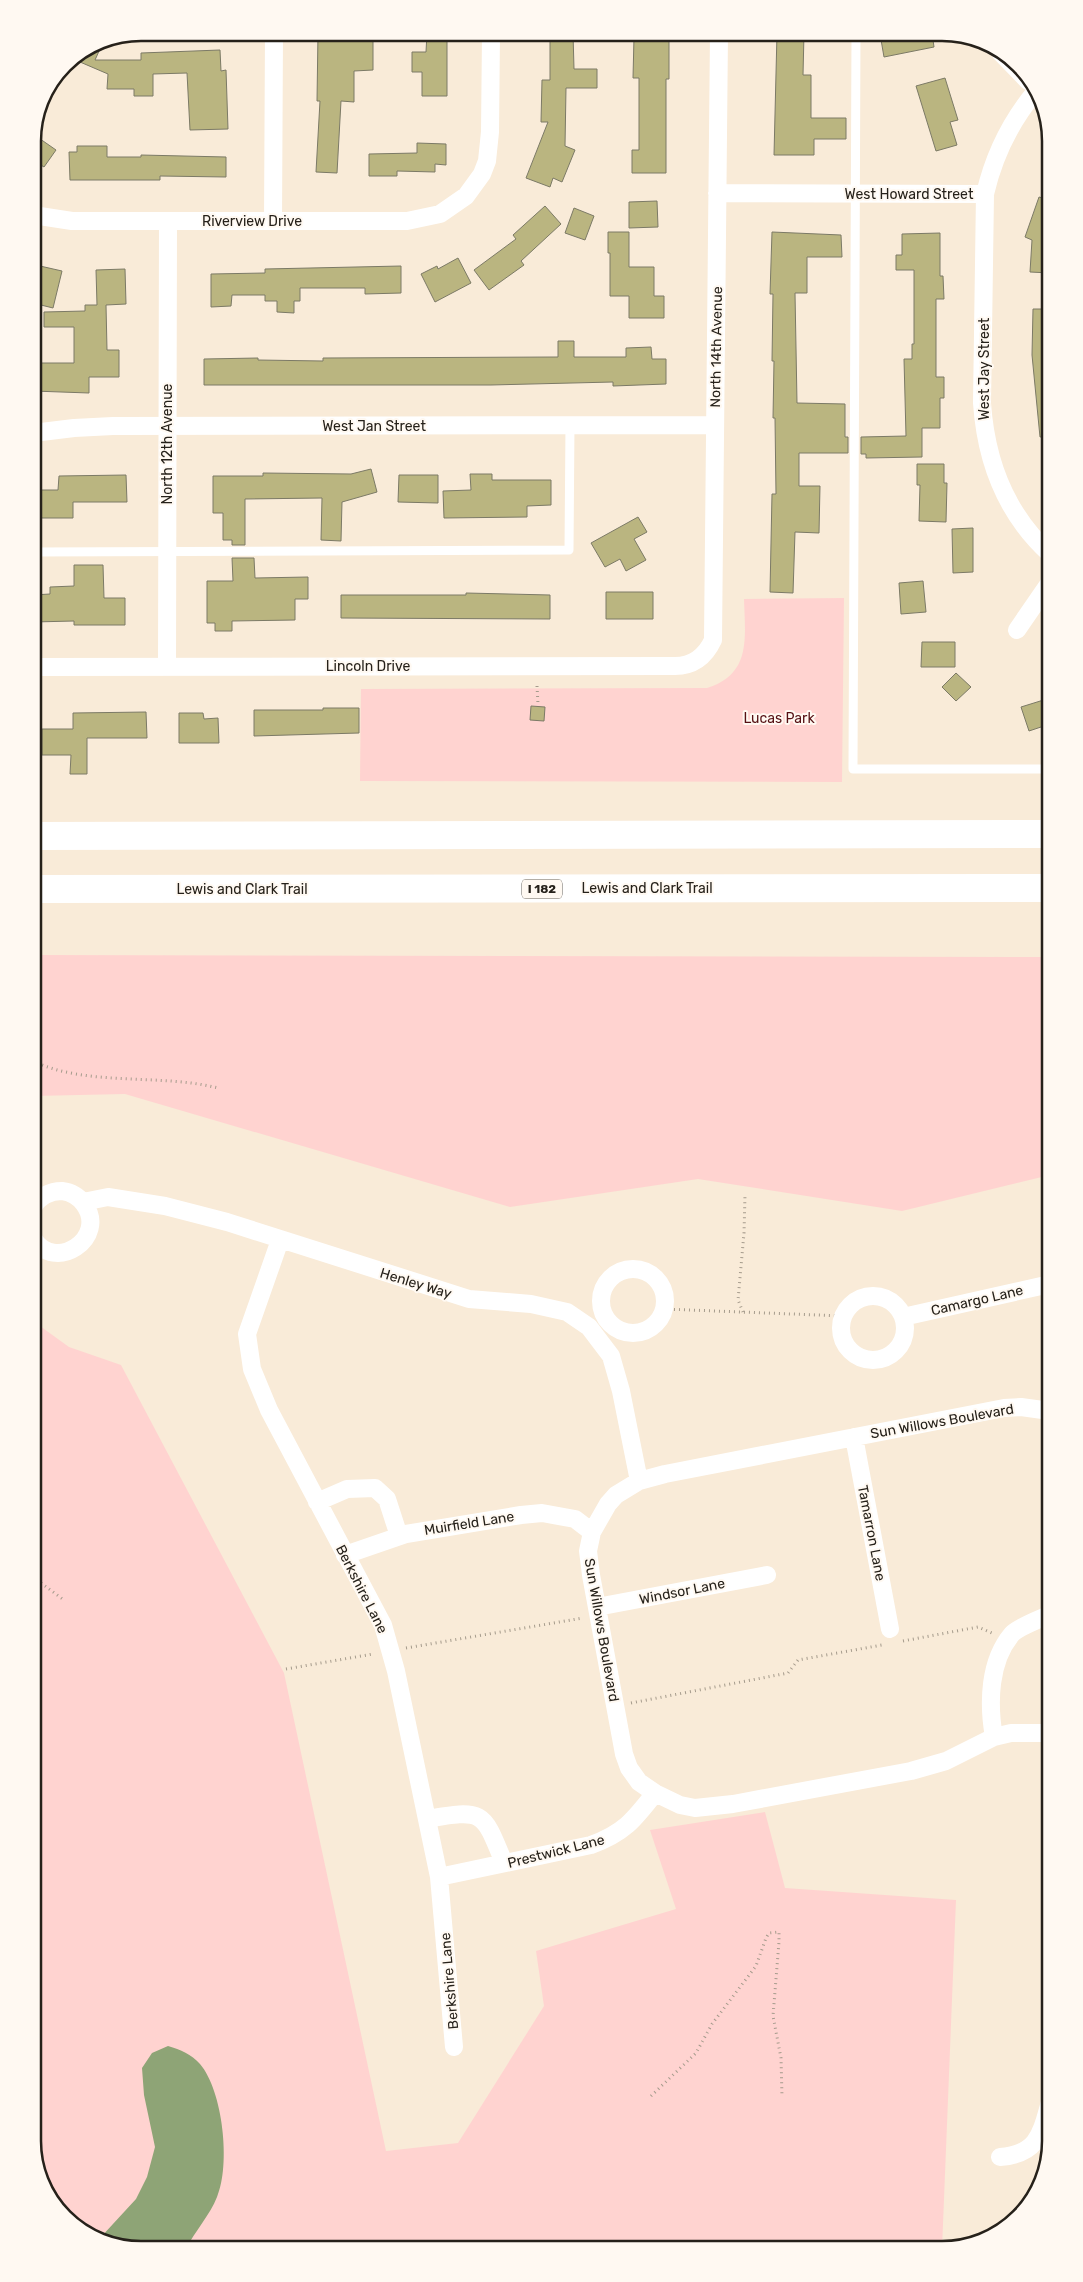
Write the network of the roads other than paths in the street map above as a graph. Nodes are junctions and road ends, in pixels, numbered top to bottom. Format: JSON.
{"nodes":[{"id":1,"x":274,"y":41,"type":"edge"},
{"id":2,"x":491,"y":41,"type":"edge"},
{"id":3,"x":718,"y":41,"type":"edge"},
{"id":4,"x":856,"y":41,"type":"edge"},
{"id":5,"x":1031,"y":97,"type":"edge"},
{"id":6,"x":717,"y":193,"type":"junction"},
{"id":7,"x":857,"y":193,"type":"junction"},
{"id":8,"x":985,"y":194,"type":"junction"},
{"id":9,"x":41,"y":216,"type":"edge"},
{"id":10,"x":168,"y":221,"type":"junction"},
{"id":11,"x":272,"y":221,"type":"junction"},
{"id":12,"x":715,"y":425,"type":"junction"},
{"id":13,"x":168,"y":426,"type":"junction"},
{"id":14,"x":570,"y":426,"type":"junction"},
{"id":15,"x":41,"y":433,"type":"edge"},
{"id":16,"x":1042,"y":545,"type":"edge"},
{"id":17,"x":167,"y":551,"type":"junction"},
{"id":18,"x":41,"y":552,"type":"edge"},
{"id":19,"x":1042,"y":594,"type":"edge"},
{"id":20,"x":1017,"y":630,"type":"dead end"},
{"id":21,"x":702,"y":657,"type":"joint"},
{"id":22,"x":41,"y":667,"type":"edge"},
{"id":23,"x":167,"y":667,"type":"junction"},
{"id":24,"x":1042,"y":769,"type":"edge"},
{"id":25,"x":1042,"y":834,"type":"edge"},
{"id":26,"x":41,"y":836,"type":"edge"},
{"id":27,"x":1042,"y":888,"type":"edge"},
{"id":28,"x":41,"y":889,"type":"edge"},
{"id":29,"x":41,"y":1198,"type":"edge"},
{"id":30,"x":83,"y":1202,"type":"junction"},
{"id":31,"x":280,"y":1240,"type":"junction"},
{"id":32,"x":41,"y":1247,"type":"edge"},
{"id":33,"x":1042,"y":1286,"type":"edge"},
{"id":34,"x":903,"y":1316,"type":"junction"},
{"id":35,"x":613,"y":1326,"type":"junction"},
{"id":36,"x":599,"y":1338,"type":"junction"},
{"id":37,"x":1042,"y":1411,"type":"edge"},
{"id":38,"x":854,"y":1437,"type":"junction"},
{"id":39,"x":639,"y":1481,"type":"junction"},
{"id":40,"x":317,"y":1502,"type":"junction"},
{"id":41,"x":592,"y":1532,"type":"junction"},
{"id":42,"x":399,"y":1536,"type":"junction"},
{"id":43,"x":345,"y":1556,"type":"junction"},
{"id":44,"x":768,"y":1575,"type":"dead end"},
{"id":45,"x":597,"y":1611,"type":"junction"},
{"id":46,"x":1042,"y":1618,"type":"edge"},
{"id":47,"x":892,"y":1638,"type":"road end"},
{"id":48,"x":1042,"y":1733,"type":"edge"},
{"id":49,"x":994,"y":1737,"type":"junction"},
{"id":50,"x":656,"y":1793,"type":"junction"},
{"id":51,"x":427,"y":1819,"type":"junction"},
{"id":52,"x":504,"y":1863,"type":"junction"},
{"id":53,"x":439,"y":1877,"type":"junction"},
{"id":54,"x":454,"y":2047,"type":"dead end"},
{"id":55,"x":1042,"y":2130,"type":"edge"},
{"id":56,"x":1000,"y":2157,"type":"dead end"}],
"edges":[{"from":1,"to":11,"type":"street"},
{"from":2,"to":11,"type":"street","name":"Riverview Drive"},
{"from":3,"to":6,"type":"street","name":"North 14th Avenue"},
{"from":4,"to":7,"type":"lane"},
{"from":5,"to":8,"type":"street","name":"West Howard Street"},
{"from":6,"to":7,"type":"street","name":"West Howard Street"},
{"from":6,"to":12,"type":"street","name":"North 14th Avenue"},
{"from":7,"to":8,"type":"street","name":"West Howard Street"},
{"from":7,"to":24,"type":"lane"},
{"from":8,"to":16,"type":"street","name":"West Jay Street"},
{"from":9,"to":10,"type":"street","name":"Riverview Drive"},
{"from":10,"to":11,"type":"street","name":"Riverview Drive"},
{"from":10,"to":13,"type":"street","name":"North 12th Avenue"},
{"from":12,"to":14,"type":"street","name":"West Jan Street"},
{"from":12,"to":21,"type":"street","name":"North 14th Avenue"},
{"from":13,"to":14,"type":"street","name":"West Jan Street"},
{"from":13,"to":15,"type":"street","name":"West Jan Street"},
{"from":13,"to":17,"type":"street","name":"North 12th Avenue"},
{"from":14,"to":17,"type":"lane"},
{"from":17,"to":18,"type":"lane"},
{"from":17,"to":23,"type":"street","name":"North 12th Avenue"},
{"from":19,"to":20,"type":"street"},
{"from":21,"to":23,"type":"street","name":"Lincoln Drive"},
{"from":22,"to":23,"type":"street","name":"Lincoln Drive"},
{"from":25,"to":26,"type":"highway"},
{"from":27,"to":28,"type":"highway","name":"Lewis and Clark Trail","number":"I 182"},
{"from":29,"to":30,"type":"street"},
{"from":30,"to":31,"type":"street","name":"Henley Way"},
{"from":30,"to":32,"type":"street"},
{"from":31,"to":36,"type":"street","name":"Henley Way"},
{"from":31,"to":40,"type":"street","name":"Berkshire Lane"},
{"from":33,"to":34,"type":"street","name":"Camargo Lane"},
{"from":34,"to":34,"type":"street"},
{"from":35,"to":35,"type":"street"},
{"from":35,"to":36,"type":"street"},
{"from":36,"to":39,"type":"street","name":"Henley Way"},
{"from":37,"to":38,"type":"street","name":"Sun Willows Boulevard"},
{"from":38,"to":39,"type":"street","name":"Sun Willows Boulevard"},
{"from":38,"to":47,"type":"street","name":"Tamarron Lane"},
{"from":39,"to":41,"type":"street","name":"Sun Willows Boulevard"},
{"from":40,"to":42,"type":"street"},
{"from":40,"to":43,"type":"street","name":"Berkshire Lane"},
{"from":41,"to":42,"type":"street","name":"Muirfield Lane"},
{"from":41,"to":45,"type":"street","name":"Sun Willows Boulevard"},
{"from":42,"to":43,"type":"street","name":"Muirfield Lane"},
{"from":43,"to":51,"type":"street","name":"Berkshire Lane"},
{"from":44,"to":45,"type":"street","name":"Windsor Lane"},
{"from":45,"to":50,"type":"street","name":"Sun Willows Boulevard"},
{"from":46,"to":49,"type":"street"},
{"from":48,"to":49,"type":"street","name":"Sun Willows Boulevard"},
{"from":49,"to":50,"type":"street","name":"Sun Willows Boulevard"},
{"from":50,"to":52,"type":"street","name":"Prestwick Lane"},
{"from":51,"to":52,"type":"street"},
{"from":51,"to":53,"type":"street","name":"Berkshire Lane"},
{"from":52,"to":53,"type":"street","name":"Prestwick Lane"},
{"from":53,"to":54,"type":"street","name":"Berkshire Lane"},
{"from":55,"to":56,"type":"street"}]}
